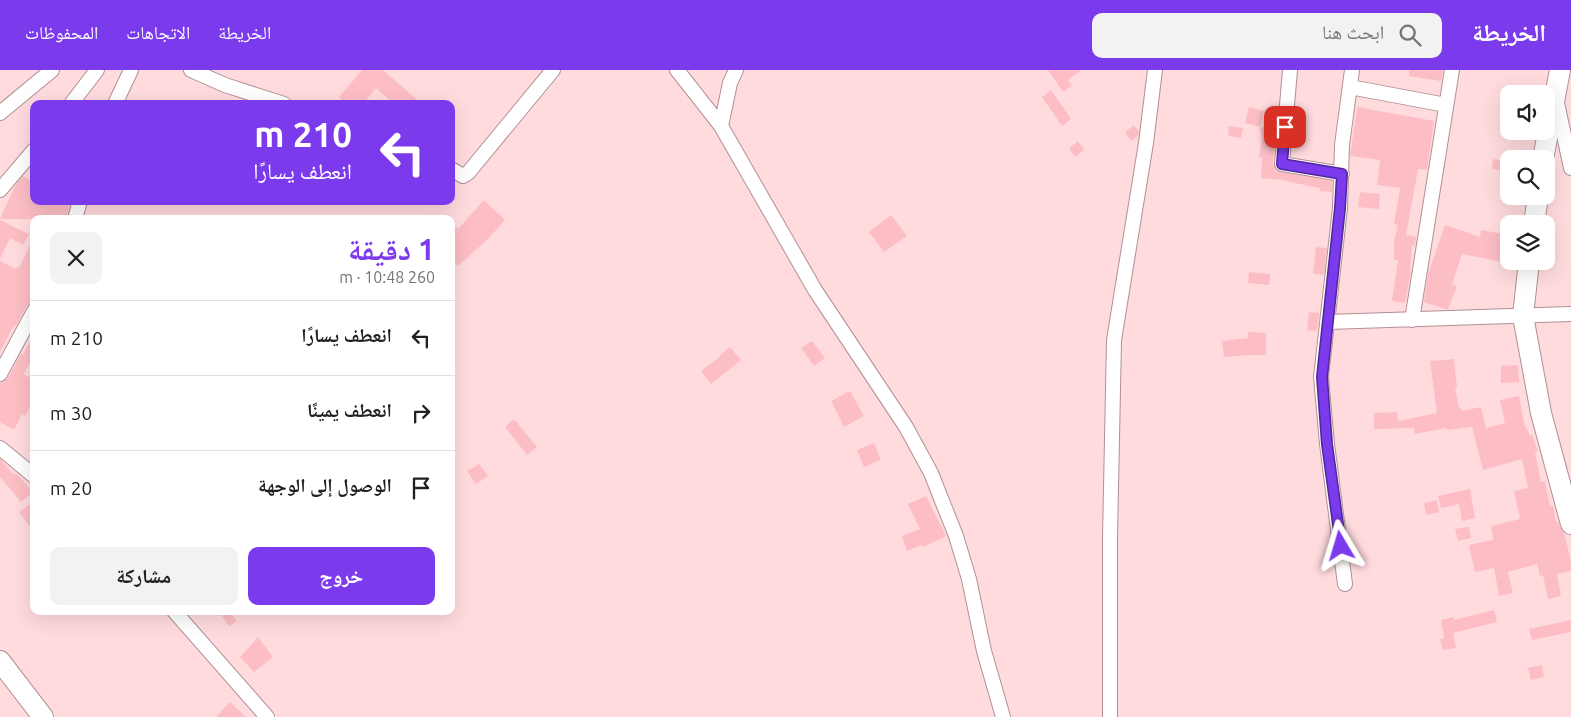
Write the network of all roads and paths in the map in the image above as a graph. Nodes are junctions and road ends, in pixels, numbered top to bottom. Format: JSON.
{"nodes":[{"id":1,"x":52,"y":70,"type":"edge"},
{"id":2,"x":97,"y":70,"type":"edge"},
{"id":3,"x":131,"y":70,"type":"edge"},
{"id":4,"x":191,"y":70,"type":"edge"},
{"id":5,"x":553,"y":70,"type":"edge"},
{"id":6,"x":677,"y":70,"type":"edge"},
{"id":7,"x":736,"y":70,"type":"edge"},
{"id":8,"x":1156,"y":70,"type":"edge"},
{"id":9,"x":1290,"y":70,"type":"edge"},
{"id":10,"x":1352,"y":70,"type":"edge"},
{"id":11,"x":1452,"y":70,"type":"edge"},
{"id":12,"x":1560,"y":70,"type":"edge"},
{"id":13,"x":1350,"y":87,"type":"junction"},
{"id":14,"x":1555,"y":88,"type":"edge"},
{"id":15,"x":1555,"y":96,"type":"edge"},
{"id":16,"x":74,"y":100,"type":"edge"},
{"id":17,"x":117,"y":100,"type":"edge"},
{"id":18,"x":272,"y":100,"type":"edge"},
{"id":19,"x":1446,"y":105,"type":"junction"},
{"id":20,"x":0,"y":113,"type":"edge"},
{"id":21,"x":721,"y":126,"type":"junction"},
{"id":22,"x":30,"y":155,"type":"edge"},
{"id":23,"x":1571,"y":168,"type":"edge"},
{"id":24,"x":455,"y":171,"type":"edge"},
{"id":25,"x":1342,"y":174,"type":"junction"},
{"id":26,"x":0,"y":190,"type":"edge"},
{"id":27,"x":1528,"y":270,"type":"edge"},
{"id":28,"x":1571,"y":314,"type":"edge"},
{"id":29,"x":1523,"y":316,"type":"junction"},
{"id":30,"x":30,"y":318,"type":"edge"},
{"id":31,"x":1412,"y":320,"type":"junction"},
{"id":32,"x":1328,"y":322,"type":"junction"},
{"id":33,"x":0,"y":374,"type":"edge"},
{"id":34,"x":0,"y":448,"type":"edge"},
{"id":35,"x":30,"y":473,"type":"edge"},
{"id":36,"x":1569,"y":513,"type":"edge"},
{"id":37,"x":1345,"y":584,"type":"dead end"},
{"id":38,"x":178,"y":615,"type":"edge"},
{"id":39,"x":0,"y":662,"type":"edge"},
{"id":40,"x":43,"y":717,"type":"edge"},
{"id":41,"x":267,"y":717,"type":"edge"},
{"id":42,"x":1002,"y":717,"type":"edge"},
{"id":43,"x":1110,"y":717,"type":"edge"}],
"edges":[{"from":1,"to":20,"type":"street"},
{"from":2,"to":16,"type":"street"},
{"from":3,"to":17,"type":"street"},
{"from":4,"to":18,"type":"street"},
{"from":5,"to":24,"type":"street"},
{"from":6,"to":21,"type":"street"},
{"from":7,"to":21,"type":"street"},
{"from":8,"to":43,"type":"street"},
{"from":9,"to":25,"type":"street"},
{"from":10,"to":13,"type":"street"},
{"from":11,"to":19,"type":"street"},
{"from":12,"to":14,"type":"street"},
{"from":13,"to":19,"type":"street"},
{"from":13,"to":25,"type":"street"},
{"from":15,"to":23,"type":"street"},
{"from":19,"to":31,"type":"street"},
{"from":21,"to":42,"type":"street"},
{"from":22,"to":26,"type":"street"},
{"from":25,"to":32,"type":"street"},
{"from":27,"to":29,"type":"street"},
{"from":28,"to":29,"type":"street"},
{"from":29,"to":31,"type":"street"},
{"from":29,"to":36,"type":"street"},
{"from":30,"to":33,"type":"street"},
{"from":31,"to":32,"type":"street"},
{"from":32,"to":37,"type":"street"},
{"from":34,"to":35,"type":"street"},
{"from":38,"to":41,"type":"street"},
{"from":39,"to":40,"type":"street"}]}
